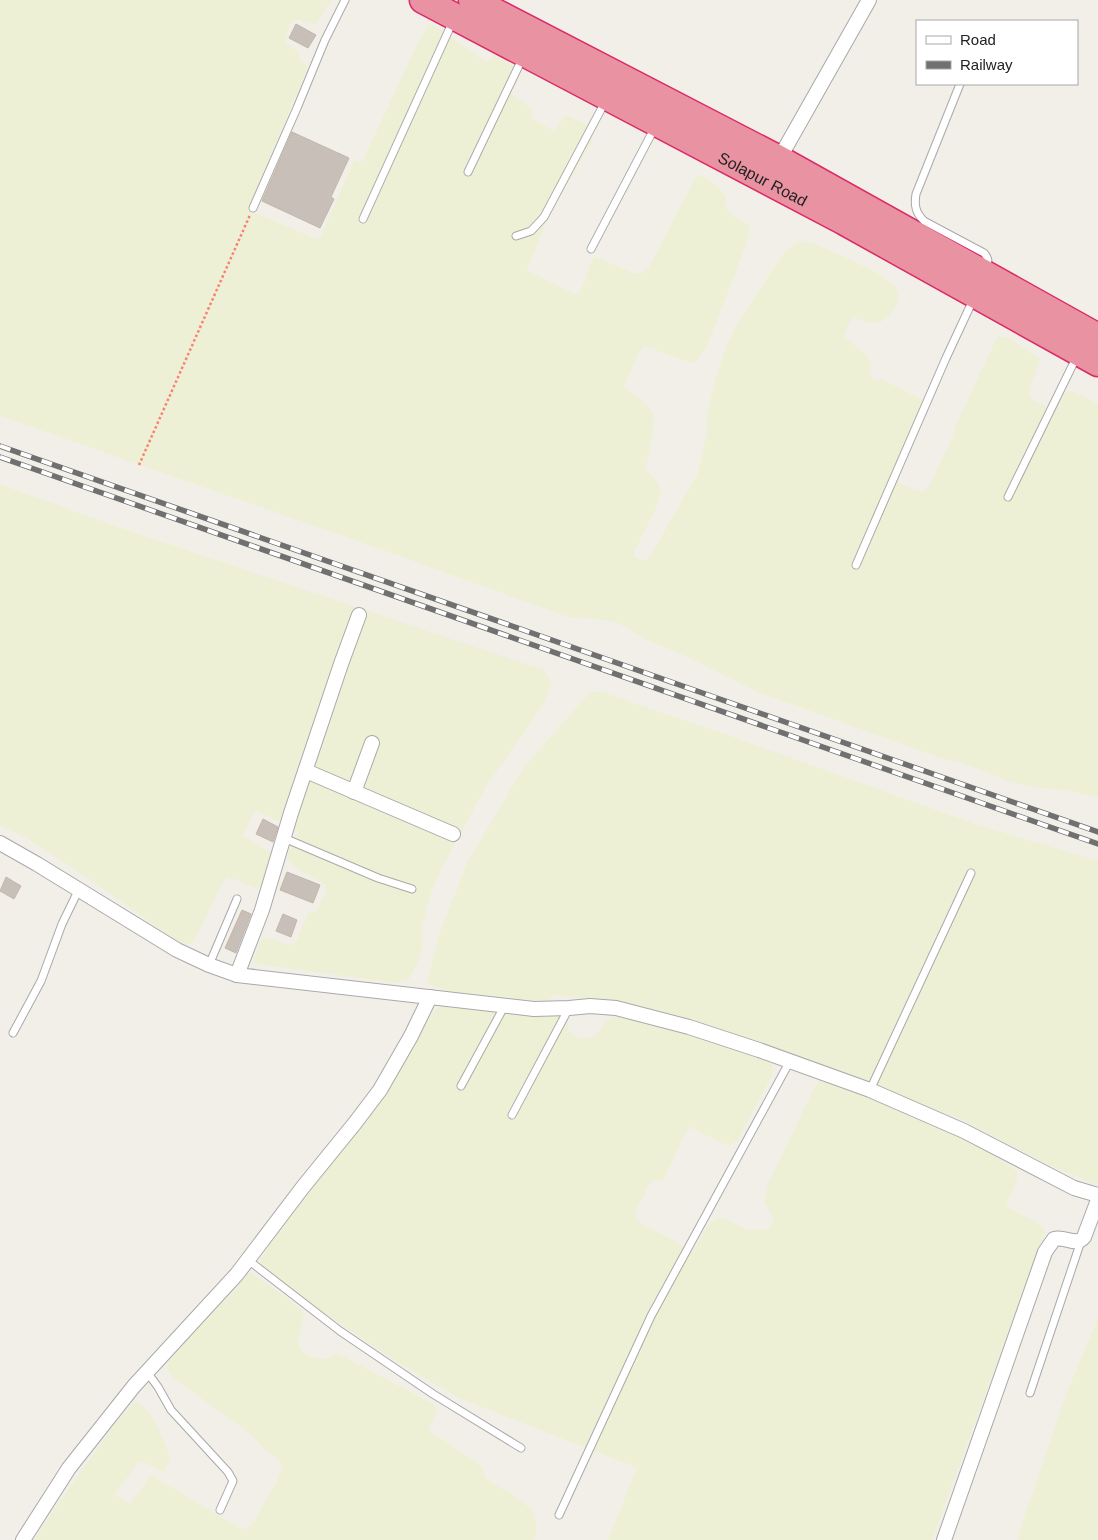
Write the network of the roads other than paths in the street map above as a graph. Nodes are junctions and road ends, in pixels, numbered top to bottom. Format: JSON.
{"nodes":[{"id":1,"x":345,"y":0,"type":"edge"},
{"id":2,"x":423,"y":0,"type":"edge"},
{"id":3,"x":869,"y":0,"type":"edge"},
{"id":4,"x":464,"y":8,"type":"edge"},
{"id":5,"x":524,"y":53,"type":"junction"},
{"id":6,"x":960,"y":85,"type":"edge"},
{"id":7,"x":608,"y":97,"type":"junction"},
{"id":8,"x":657,"y":123,"type":"junction"},
{"id":9,"x":783,"y":161,"type":"junction"},
{"id":10,"x":468,"y":172,"type":"dead end"},
{"id":11,"x":253,"y":208,"type":"road end"},
{"id":12,"x":851,"y":212,"type":"junction"},
{"id":13,"x":363,"y":219,"type":"dead end"},
{"id":14,"x":516,"y":236,"type":"dead end"},
{"id":15,"x":591,"y":249,"type":"dead end"},
{"id":16,"x":980,"y":284,"type":"junction"},
{"id":17,"x":1092,"y":351,"type":"edge"},
{"id":18,"x":1008,"y":497,"type":"dead end"},
{"id":19,"x":856,"y":565,"type":"dead end"},
{"id":20,"x":359,"y":615,"type":"dead end"},
{"id":21,"x":372,"y":743,"type":"dead end"},
{"id":22,"x":306,"y":771,"type":"junction"},
{"id":23,"x":354,"y":792,"type":"junction"},
{"id":24,"x":453,"y":834,"type":"dead end"},
{"id":25,"x":284,"y":838,"type":"junction"},
{"id":26,"x":0,"y":844,"type":"edge"},
{"id":27,"x":971,"y":873,"type":"dead end"},
{"id":28,"x":412,"y":888,"type":"dead end"},
{"id":29,"x":80,"y":889,"type":"junction"},
{"id":30,"x":238,"y":899,"type":"dead end"},
{"id":31,"x":209,"y":965,"type":"junction"},
{"id":32,"x":237,"y":975,"type":"junction"},
{"id":33,"x":430,"y":997,"type":"junction"},
{"id":34,"x":505,"y":1005,"type":"junction"},
{"id":35,"x":569,"y":1008,"type":"junction"},
{"id":36,"x":13,"y":1033,"type":"dead end"},
{"id":37,"x":790,"y":1061,"type":"junction"},
{"id":38,"x":462,"y":1086,"type":"dead end"},
{"id":39,"x":870,"y":1090,"type":"junction"},
{"id":40,"x":512,"y":1115,"type":"dead end"},
{"id":41,"x":1098,"y":1195,"type":"edge"},
{"id":42,"x":1098,"y":1200,"type":"edge"},
{"id":43,"x":1081,"y":1241,"type":"junction"},
{"id":44,"x":248,"y":1260,"type":"junction"},
{"id":45,"x":147,"y":1372,"type":"junction"},
{"id":46,"x":1030,"y":1393,"type":"dead end"},
{"id":47,"x":521,"y":1448,"type":"dead end"},
{"id":48,"x":220,"y":1510,"type":"dead end"},
{"id":49,"x":559,"y":1515,"type":"dead end"},
{"id":50,"x":23,"y":1540,"type":"edge"},
{"id":51,"x":944,"y":1540,"type":"edge"}],
"edges":[{"from":1,"to":11,"type":"lane"},
{"from":2,"to":4,"type":"highway","name":"Solapur Road"},
{"from":3,"to":9,"type":"street"},
{"from":4,"to":5,"type":"highway","name":"Solapur Road"},
{"from":4,"to":9,"type":"highway","name":"Solapur Road"},
{"from":4,"to":13,"type":"lane"},
{"from":5,"to":7,"type":"highway","name":"Solapur Road"},
{"from":5,"to":10,"type":"lane"},
{"from":6,"to":16,"type":"lane"},
{"from":7,"to":8,"type":"highway","name":"Solapur Road"},
{"from":7,"to":14,"type":"lane"},
{"from":8,"to":12,"type":"highway","name":"Solapur Road"},
{"from":8,"to":15,"type":"lane"},
{"from":9,"to":12,"type":"highway","name":"Solapur Road"},
{"from":12,"to":16,"type":"highway","name":"Solapur Road"},
{"from":16,"to":17,"type":"highway","name":"Solapur Road"},
{"from":16,"to":19,"type":"lane"},
{"from":17,"to":18,"type":"lane"},
{"from":20,"to":22,"type":"street"},
{"from":21,"to":23,"type":"street"},
{"from":22,"to":23,"type":"street"},
{"from":22,"to":25,"type":"street"},
{"from":23,"to":24,"type":"street"},
{"from":25,"to":28,"type":"lane"},
{"from":25,"to":32,"type":"street"},
{"from":26,"to":29,"type":"street"},
{"from":27,"to":39,"type":"lane"},
{"from":29,"to":31,"type":"street"},
{"from":29,"to":36,"type":"lane"},
{"from":30,"to":31,"type":"lane"},
{"from":31,"to":32,"type":"street"},
{"from":32,"to":33,"type":"street"},
{"from":33,"to":34,"type":"street"},
{"from":33,"to":44,"type":"street"},
{"from":34,"to":35,"type":"street"},
{"from":34,"to":38,"type":"lane"},
{"from":35,"to":37,"type":"street"},
{"from":35,"to":40,"type":"lane"},
{"from":37,"to":39,"type":"street"},
{"from":37,"to":49,"type":"lane"},
{"from":39,"to":41,"type":"street"},
{"from":42,"to":43,"type":"street"},
{"from":43,"to":46,"type":"lane"},
{"from":43,"to":51,"type":"street"},
{"from":44,"to":45,"type":"street"},
{"from":44,"to":47,"type":"lane"},
{"from":45,"to":48,"type":"lane"},
{"from":45,"to":50,"type":"street"}]}
